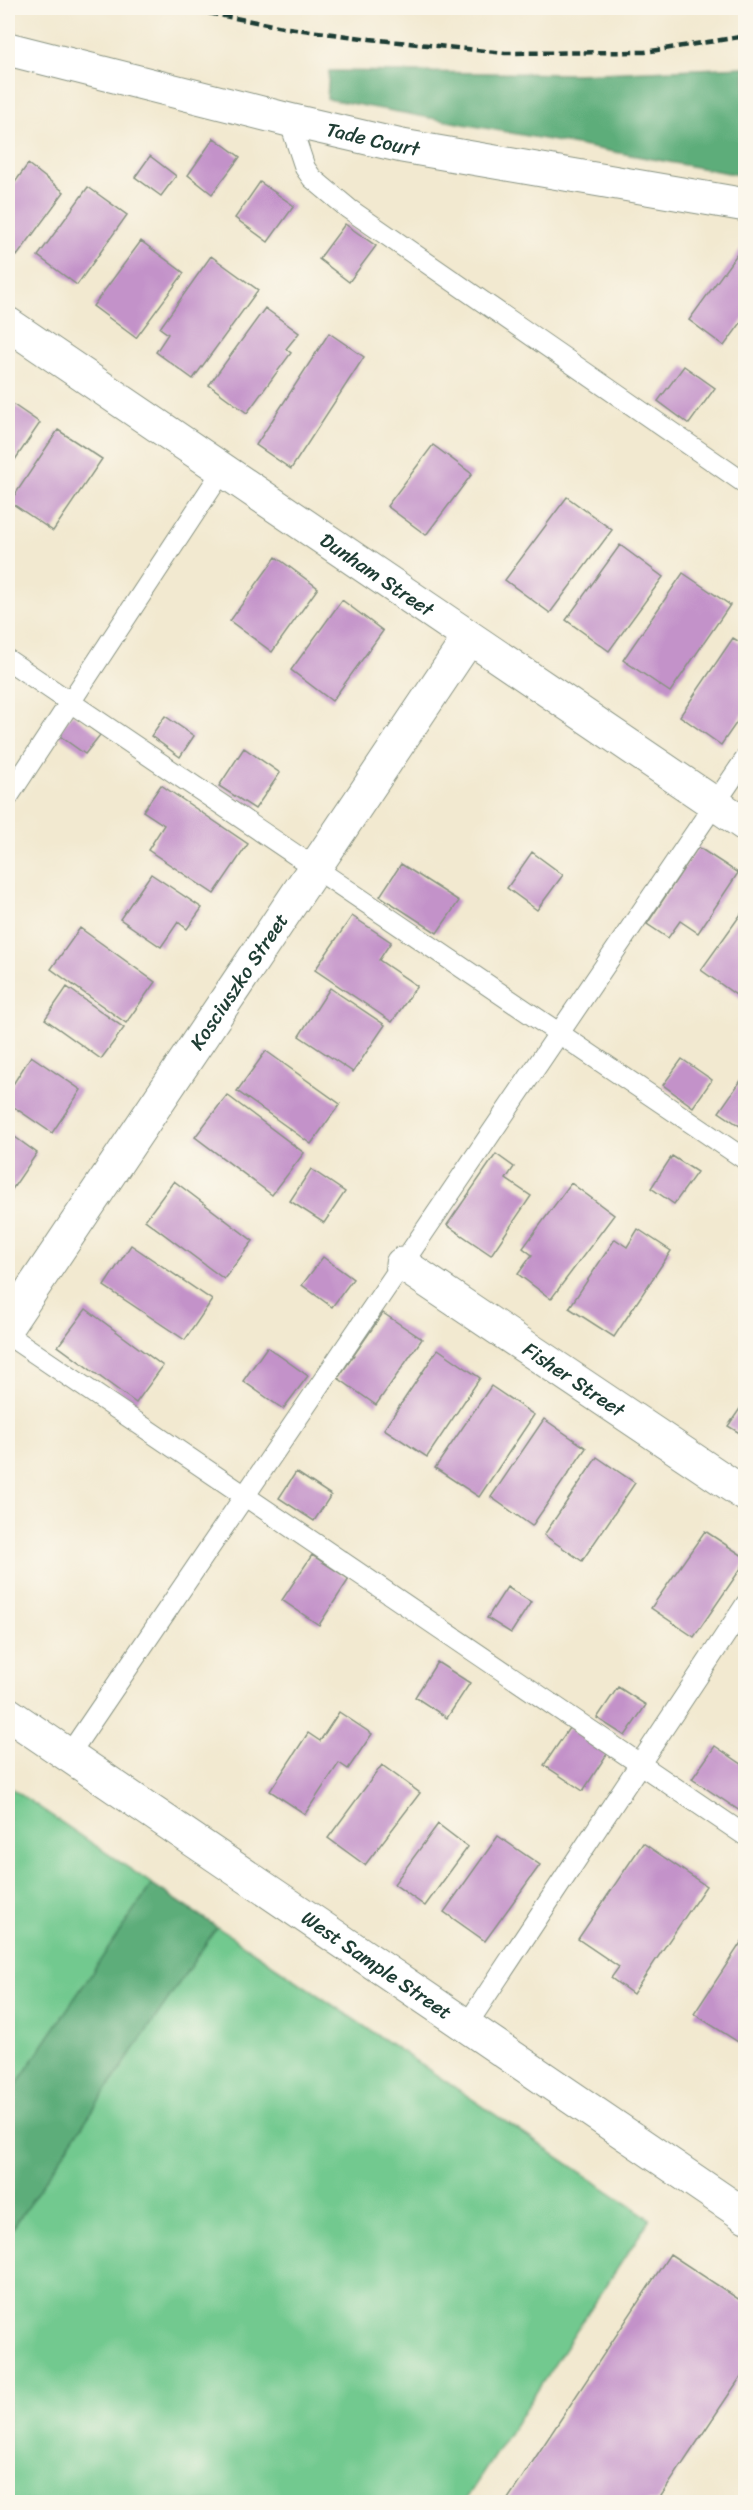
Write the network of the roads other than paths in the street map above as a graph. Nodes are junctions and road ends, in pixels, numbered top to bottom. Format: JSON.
{"nodes":[{"id":1,"x":8,"y":49,"type":"edge"},
{"id":2,"x":289,"y":120,"type":"junction"},
{"id":3,"x":746,"y":205,"type":"edge"},
{"id":4,"x":8,"y":324,"type":"edge"},
{"id":5,"x":223,"y":470,"type":"junction"},
{"id":6,"x":746,"y":484,"type":"edge"},
{"id":7,"x":469,"y":638,"type":"junction"},
{"id":8,"x":8,"y":660,"type":"edge"},
{"id":9,"x":71,"y":703,"type":"junction"},
{"id":10,"x":746,"y":758,"type":"edge"},
{"id":11,"x":8,"y":797,"type":"edge"},
{"id":12,"x":714,"y":805,"type":"junction"},
{"id":13,"x":746,"y":825,"type":"edge"},
{"id":14,"x":315,"y":867,"type":"junction"},
{"id":15,"x":559,"y":1033,"type":"junction"},
{"id":16,"x":746,"y":1160,"type":"edge"},
{"id":17,"x":402,"y":1264,"type":"junction"},
{"id":18,"x":8,"y":1325,"type":"edge"},
{"id":19,"x":8,"y":1335,"type":"edge"},
{"id":20,"x":746,"y":1495,"type":"edge"},
{"id":21,"x":245,"y":1498,"type":"junction"},
{"id":22,"x":746,"y":1604,"type":"edge"},
{"id":23,"x":8,"y":1714,"type":"edge"},
{"id":24,"x":68,"y":1755,"type":"junction"},
{"id":25,"x":639,"y":1763,"type":"junction"},
{"id":26,"x":746,"y":1836,"type":"edge"},
{"id":27,"x":466,"y":2026,"type":"junction"},
{"id":28,"x":746,"y":2216,"type":"edge"}],
"edges":[{"from":1,"to":2,"type":"street","name":"Tade Court"},
{"from":2,"to":3,"type":"street","name":"Tade Court"},
{"from":2,"to":6,"type":"lane"},
{"from":4,"to":5,"type":"street","name":"Dunham Street"},
{"from":5,"to":7,"type":"street","name":"Dunham Street"},
{"from":5,"to":9,"type":"lane"},
{"from":7,"to":12,"type":"street","name":"Dunham Street"},
{"from":7,"to":14,"type":"street","name":"Kosciuszko Street"},
{"from":8,"to":9,"type":"lane"},
{"from":9,"to":11,"type":"lane"},
{"from":9,"to":14,"type":"lane"},
{"from":10,"to":12,"type":"lane"},
{"from":12,"to":13,"type":"street","name":"Dunham Street"},
{"from":12,"to":15,"type":"lane"},
{"from":14,"to":15,"type":"lane"},
{"from":14,"to":18,"type":"street","name":"Kosciuszko Street"},
{"from":15,"to":16,"type":"lane"},
{"from":15,"to":17,"type":"lane"},
{"from":17,"to":20,"type":"street","name":"Fisher Street"},
{"from":17,"to":21,"type":"lane"},
{"from":19,"to":21,"type":"lane"},
{"from":21,"to":24,"type":"lane"},
{"from":21,"to":25,"type":"lane"},
{"from":22,"to":25,"type":"lane"},
{"from":23,"to":24,"type":"street","name":"West Sample Street"},
{"from":24,"to":27,"type":"street","name":"West Sample Street"},
{"from":25,"to":26,"type":"lane"},
{"from":25,"to":27,"type":"lane"},
{"from":27,"to":28,"type":"street","name":"West Sample Street"}]}
